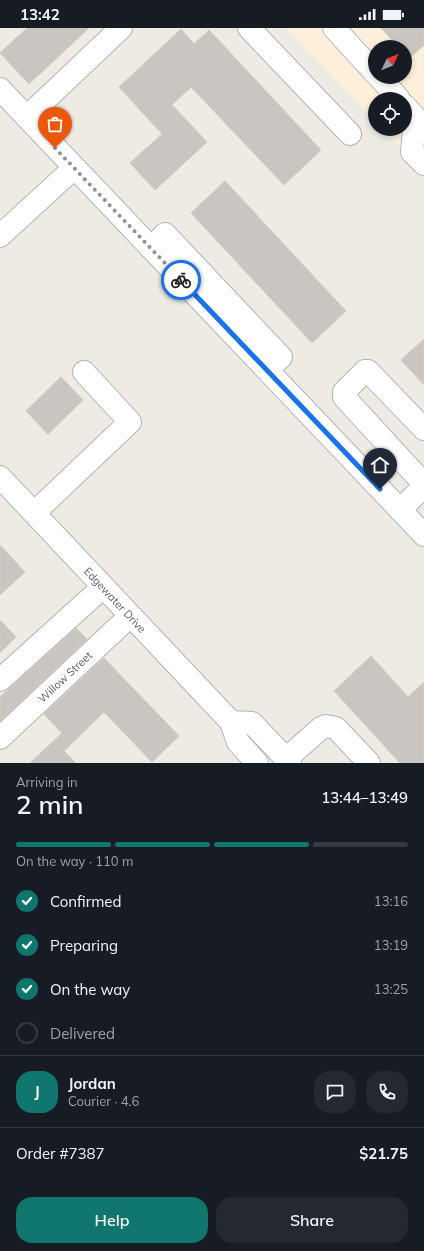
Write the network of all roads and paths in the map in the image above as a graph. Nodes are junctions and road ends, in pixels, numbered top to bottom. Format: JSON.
{"nodes":[{"id":1,"x":121,"y":28,"type":"edge"},
{"id":2,"x":249,"y":28,"type":"edge"},
{"id":3,"x":334,"y":28,"type":"edge"},
{"id":4,"x":368,"y":65,"type":"edge"},
{"id":5,"x":385,"y":84,"type":"edge"},
{"id":6,"x":393,"y":92,"type":"edge"},
{"id":7,"x":2,"y":96,"type":"edge"},
{"id":8,"x":412,"y":114,"type":"edge"},
{"id":9,"x":26,"y":117,"type":"junction"},
{"id":10,"x":350,"y":134,"type":"dead end"},
{"id":11,"x":424,"y":164,"type":"edge"},
{"id":12,"x":74,"y":168,"type":"junction"},
{"id":13,"x":1,"y":233,"type":"edge"},
{"id":14,"x":84,"y":372,"type":"dead end"},
{"id":15,"x":424,"y":429,"type":"edge"},
{"id":16,"x":0,"y":477,"type":"edge"},
{"id":17,"x":424,"y":485,"type":"edge"},
{"id":18,"x":400,"y":510,"type":"junction"},
{"id":19,"x":34,"y":513,"type":"junction"},
{"id":20,"x":423,"y":533,"type":"edge"},
{"id":21,"x":103,"y":587,"type":"junction"},
{"id":22,"x":130,"y":616,"type":"junction"},
{"id":23,"x":0,"y":680,"type":"edge"},
{"id":24,"x":231,"y":722,"type":"junction"},
{"id":25,"x":0,"y":738,"type":"edge"},
{"id":26,"x":288,"y":761,"type":"edge"},
{"id":27,"x":257,"y":763,"type":"edge"},
{"id":28,"x":369,"y":763,"type":"edge"}],
"edges":[{"from":1,"to":9,"type":"street"},
{"from":2,"to":10,"type":"street"},
{"from":3,"to":4,"type":"street"},
{"from":5,"to":6,"type":"street"},
{"from":7,"to":9,"type":"street"},
{"from":8,"to":11,"type":"street"},
{"from":9,"to":12,"type":"street"},
{"from":12,"to":13,"type":"street"},
{"from":12,"to":18,"type":"street"},
{"from":14,"to":19,"type":"street"},
{"from":15,"to":17,"type":"street"},
{"from":16,"to":19,"type":"street","name":"Edgewater Drive"},
{"from":17,"to":18,"type":"street"},
{"from":18,"to":20,"type":"street"},
{"from":19,"to":21,"type":"street","name":"Edgewater Drive"},
{"from":21,"to":22,"type":"street","name":"Edgewater Drive"},
{"from":21,"to":23,"type":"street"},
{"from":22,"to":24,"type":"street","name":"Edgewater Drive"},
{"from":22,"to":25,"type":"street","name":"Willow Street"},
{"from":24,"to":26,"type":"street"},
{"from":24,"to":27,"type":"street","name":"Edgewater Drive"},
{"from":26,"to":28,"type":"street"}]}
